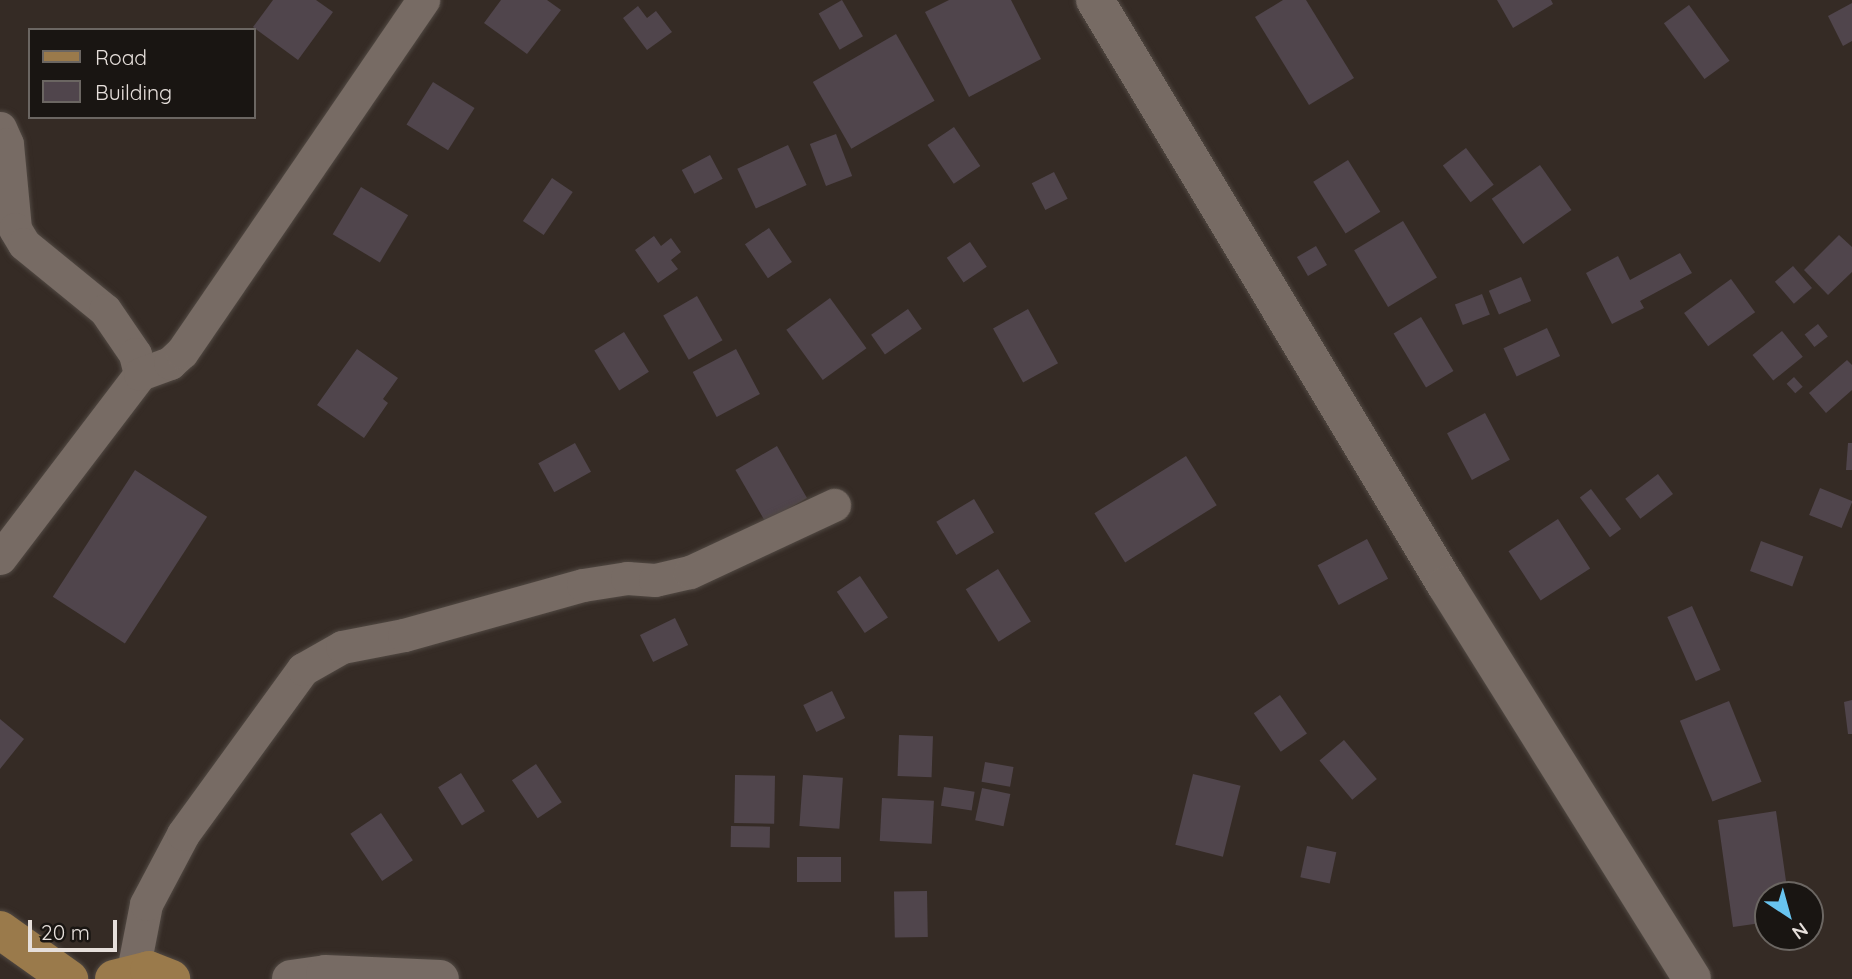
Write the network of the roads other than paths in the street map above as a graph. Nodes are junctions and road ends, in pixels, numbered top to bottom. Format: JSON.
{"nodes":[{"id":1,"x":423,"y":0,"type":"edge"},
{"id":2,"x":1095,"y":0,"type":"edge"},
{"id":3,"x":0,"y":128,"type":"edge"},
{"id":4,"x":140,"y":374,"type":"junction"},
{"id":5,"x":834,"y":505,"type":"dead end"},
{"id":6,"x":0,"y":558,"type":"edge"},
{"id":7,"x":0,"y":930,"type":"edge"},
{"id":8,"x":123,"y":975,"type":"edge"},
{"id":9,"x":69,"y":979,"type":"edge"},
{"id":10,"x":171,"y":979,"type":"edge"},
{"id":11,"x":291,"y":979,"type":"edge"},
{"id":12,"x":440,"y":979,"type":"edge"},
{"id":13,"x":1692,"y":979,"type":"edge"}],
"edges":[{"from":1,"to":4,"type":"street"},
{"from":2,"to":13,"type":"street"},
{"from":3,"to":4,"type":"street"},
{"from":4,"to":6,"type":"street"},
{"from":5,"to":8,"type":"street"},
{"from":7,"to":9,"type":"main road"},
{"from":8,"to":10,"type":"main road"},
{"from":11,"to":12,"type":"street"}]}
